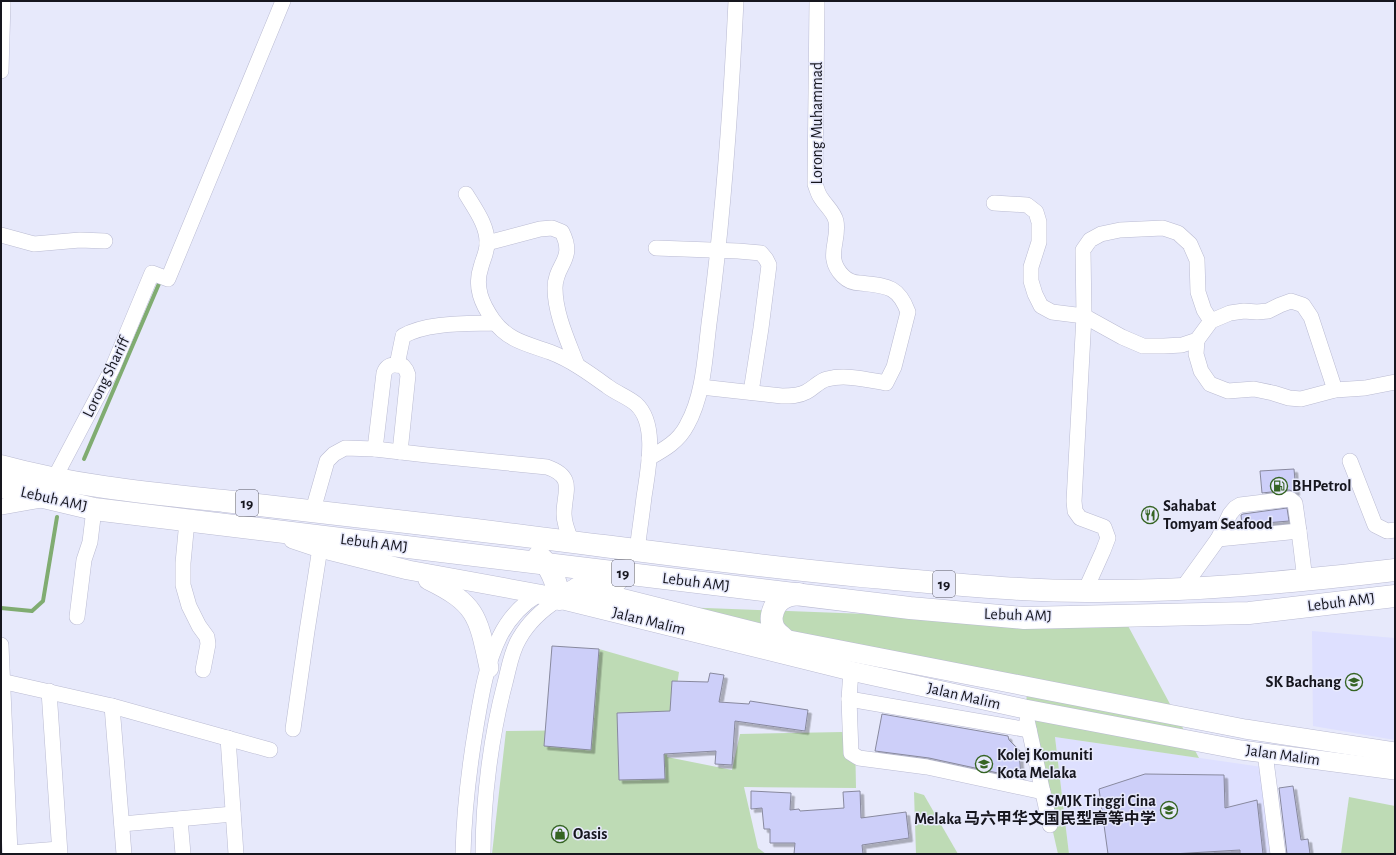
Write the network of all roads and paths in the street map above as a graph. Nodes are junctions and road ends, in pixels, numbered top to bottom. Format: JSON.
{"nodes":[{"id":1,"x":4,"y":1,"type":"edge"},
{"id":2,"x":283,"y":1,"type":"edge"},
{"id":3,"x":736,"y":1,"type":"edge"},
{"id":4,"x":817,"y":1,"type":"edge"},
{"id":5,"x":1,"y":71,"type":"edge"},
{"id":6,"x":466,"y":194,"type":"dead end"},
{"id":7,"x":994,"y":204,"type":"dead end"},
{"id":8,"x":1,"y":235,"type":"edge"},
{"id":9,"x":105,"y":241,"type":"dead end"},
{"id":10,"x":487,"y":243,"type":"junction"},
{"id":11,"x":656,"y":248,"type":"dead end"},
{"id":12,"x":718,"y":250,"type":"junction"},
{"id":13,"x":1084,"y":316,"type":"junction"},
{"id":14,"x":1211,"y":321,"type":"junction"},
{"id":15,"x":495,"y":322,"type":"junction"},
{"id":16,"x":1197,"y":340,"type":"junction"},
{"id":17,"x":397,"y":365,"type":"junction"},
{"id":18,"x":577,"y":365,"type":"junction"},
{"id":19,"x":1395,"y":382,"type":"edge"},
{"id":20,"x":701,"y":386,"type":"junction"},
{"id":21,"x":1335,"y":390,"type":"junction"},
{"id":22,"x":750,"y":392,"type":"junction"},
{"id":23,"x":375,"y":449,"type":"junction"},
{"id":24,"x":400,"y":452,"type":"junction"},
{"id":25,"x":649,"y":458,"type":"junction"},
{"id":26,"x":1350,"y":461,"type":"dead end"},
{"id":27,"x":1,"y":466,"type":"edge"},
{"id":28,"x":1,"y":487,"type":"edge"},
{"id":29,"x":53,"y":489,"type":"junction"},
{"id":30,"x":1,"y":507,"type":"edge"},
{"id":31,"x":94,"y":509,"type":"junction"},
{"id":32,"x":313,"y":510,"type":"junction"},
{"id":33,"x":187,"y":521,"type":"junction"},
{"id":34,"x":264,"y":530,"type":"junction"},
{"id":35,"x":1395,"y":530,"type":"edge"},
{"id":36,"x":1299,"y":531,"type":"junction"},
{"id":37,"x":494,"y":532,"type":"junction"},
{"id":38,"x":1218,"y":539,"type":"junction"},
{"id":39,"x":572,"y":542,"type":"junction"},
{"id":40,"x":320,"y":548,"type":"junction"},
{"id":41,"x":637,"y":551,"type":"junction"},
{"id":42,"x":547,"y":564,"type":"junction"},
{"id":43,"x":408,"y":570,"type":"junction"},
{"id":44,"x":1395,"y":570,"type":"edge"},
{"id":45,"x":1305,"y":580,"type":"junction"},
{"id":46,"x":698,"y":582,"type":"junction"},
{"id":47,"x":1182,"y":589,"type":"junction"},
{"id":48,"x":1085,"y":591,"type":"junction"},
{"id":49,"x":559,"y":592,"type":"junction"},
{"id":50,"x":801,"y":594,"type":"junction"},
{"id":51,"x":1395,"y":596,"type":"edge"},
{"id":52,"x":77,"y":617,"type":"dead end"},
{"id":53,"x":784,"y":639,"type":"junction"},
{"id":54,"x":1,"y":646,"type":"edge"},
{"id":55,"x":489,"y":668,"type":"junction"},
{"id":56,"x":203,"y":670,"type":"dead end"},
{"id":57,"x":851,"y":671,"type":"junction"},
{"id":58,"x":2,"y":681,"type":"edge"},
{"id":59,"x":49,"y":691,"type":"junction"},
{"id":60,"x":849,"y":699,"type":"junction"},
{"id":61,"x":112,"y":706,"type":"junction"},
{"id":62,"x":1025,"y":709,"type":"junction"},
{"id":63,"x":293,"y":729,"type":"dead end"},
{"id":64,"x":1029,"y":730,"type":"junction"},
{"id":65,"x":228,"y":738,"type":"junction"},
{"id":66,"x":270,"y":750,"type":"dead end"},
{"id":67,"x":1395,"y":752,"type":"edge"},
{"id":68,"x":1265,"y":753,"type":"junction"},
{"id":69,"x":1395,"y":770,"type":"edge"},
{"id":70,"x":1043,"y":792,"type":"junction"},
{"id":71,"x":233,"y":814,"type":"junction"},
{"id":72,"x":180,"y":819,"type":"junction"},
{"id":73,"x":122,"y":824,"type":"junction"},
{"id":74,"x":1050,"y":825,"type":"dead end"},
{"id":75,"x":60,"y":852,"type":"edge"},
{"id":76,"x":7,"y":853,"type":"edge"},
{"id":77,"x":124,"y":854,"type":"edge"},
{"id":78,"x":183,"y":854,"type":"edge"},
{"id":79,"x":236,"y":854,"type":"edge"},
{"id":80,"x":463,"y":854,"type":"edge"},
{"id":81,"x":483,"y":854,"type":"edge"},
{"id":82,"x":1278,"y":854,"type":"edge"}],
"edges":[{"from":1,"to":5,"type":"street"},
{"from":2,"to":29,"type":"street","name":"Lorong Shariff"},
{"from":3,"to":12,"type":"street"},
{"from":4,"to":22,"type":"street","name":"Lorong Muhammad"},
{"from":6,"to":10,"type":"street"},
{"from":7,"to":13,"type":"street"},
{"from":8,"to":9,"type":"street"},
{"from":10,"to":15,"type":"street"},
{"from":10,"to":18,"type":"street"},
{"from":11,"to":12,"type":"street"},
{"from":12,"to":20,"type":"street"},
{"from":12,"to":22,"type":"street"},
{"from":13,"to":14,"type":"street"},
{"from":13,"to":16,"type":"street"},
{"from":13,"to":48,"type":"street"},
{"from":14,"to":16,"type":"street"},
{"from":14,"to":21,"type":"street"},
{"from":15,"to":17,"type":"street"},
{"from":15,"to":18,"type":"street"},
{"from":16,"to":21,"type":"street"},
{"from":17,"to":23,"type":"street"},
{"from":17,"to":24,"type":"street"},
{"from":18,"to":25,"type":"street"},
{"from":19,"to":21,"type":"street"},
{"from":20,"to":22,"type":"street"},
{"from":20,"to":25,"type":"street"},
{"from":23,"to":24,"type":"street"},
{"from":23,"to":32,"type":"street"},
{"from":24,"to":39,"type":"street"},
{"from":25,"to":41,"type":"street"},
{"from":26,"to":35,"type":"street"},
{"from":27,"to":29,"type":"highway","name":"Lebuh AMJ","number":"19"},
{"from":28,"to":29,"type":"highway","name":"Lebuh AMJ","number":"19"},
{"from":29,"to":30,"type":"street"},
{"from":29,"to":31,"type":"highway","name":"Lebuh AMJ","number":"19"},
{"from":29,"to":32,"type":"highway","name":"Lebuh AMJ","number":"19"},
{"from":31,"to":33,"type":"highway","name":"Lebuh AMJ","number":"19"},
{"from":31,"to":52,"type":"street"},
{"from":32,"to":37,"type":"highway","name":"Lebuh AMJ","number":"19"},
{"from":33,"to":34,"type":"highway","name":"Lebuh AMJ","number":"19"},
{"from":33,"to":56,"type":"street"},
{"from":34,"to":40,"type":"main road","name":"Jalan Malim","number":"19"},
{"from":34,"to":42,"type":"highway","name":"Lebuh AMJ","number":"19"},
{"from":36,"to":38,"type":"street"},
{"from":36,"to":38,"type":"street"},
{"from":36,"to":45,"type":"street"},
{"from":37,"to":39,"type":"highway","name":"Lebuh AMJ","number":"19"},
{"from":37,"to":42,"type":"highway"},
{"from":38,"to":47,"type":"street"},
{"from":39,"to":41,"type":"highway","name":"Lebuh AMJ","number":"19"},
{"from":40,"to":43,"type":"main road","name":"Jalan Malim","number":"19"},
{"from":40,"to":63,"type":"street"},
{"from":41,"to":48,"type":"highway","name":"Lebuh AMJ","number":"19"},
{"from":42,"to":46,"type":"highway","name":"Lebuh AMJ","number":"19"},
{"from":42,"to":49,"type":"highway"},
{"from":43,"to":49,"type":"main road","name":"Jalan Malim","number":"19"},
{"from":43,"to":55,"type":"main road"},
{"from":44,"to":45,"type":"highway","name":"Lebuh AMJ","number":"19"},
{"from":45,"to":47,"type":"highway","name":"Lebuh AMJ","number":"19"},
{"from":46,"to":49,"type":"highway"},
{"from":46,"to":50,"type":"highway","name":"Lebuh AMJ","number":"19"},
{"from":47,"to":48,"type":"highway","name":"Lebuh AMJ","number":"19"},
{"from":49,"to":53,"type":"main road","name":"Jalan Malim","number":"19"},
{"from":49,"to":55,"type":"street"},
{"from":49,"to":57,"type":"main road","name":"Jalan Malim","number":"19"},
{"from":49,"to":81,"type":"street"},
{"from":50,"to":51,"type":"highway","name":"Lebuh AMJ","number":"19"},
{"from":50,"to":53,"type":"highway"},
{"from":53,"to":67,"type":"main road","name":"Jalan Malim","number":"19"},
{"from":54,"to":58,"type":"street"},
{"from":55,"to":80,"type":"street"},
{"from":57,"to":60,"type":"street"},
{"from":57,"to":62,"type":"main road","name":"Jalan Malim","number":"19"},
{"from":58,"to":59,"type":"street"},
{"from":58,"to":76,"type":"street"},
{"from":59,"to":61,"type":"street"},
{"from":59,"to":75,"type":"street"},
{"from":60,"to":64,"type":"street"},
{"from":60,"to":70,"type":"street"},
{"from":61,"to":65,"type":"street"},
{"from":61,"to":73,"type":"street"},
{"from":62,"to":64,"type":"street"},
{"from":62,"to":68,"type":"main road","name":"Jalan Malim","number":"19"},
{"from":64,"to":70,"type":"street"},
{"from":65,"to":66,"type":"street"},
{"from":65,"to":71,"type":"street"},
{"from":68,"to":69,"type":"main road","name":"Jalan Malim","number":"19"},
{"from":68,"to":82,"type":"street"},
{"from":70,"to":74,"type":"street"},
{"from":71,"to":72,"type":"street"},
{"from":71,"to":79,"type":"street"},
{"from":72,"to":73,"type":"street"},
{"from":72,"to":78,"type":"street"},
{"from":73,"to":77,"type":"street"},
{"from":75,"to":76,"type":"street"}]}
